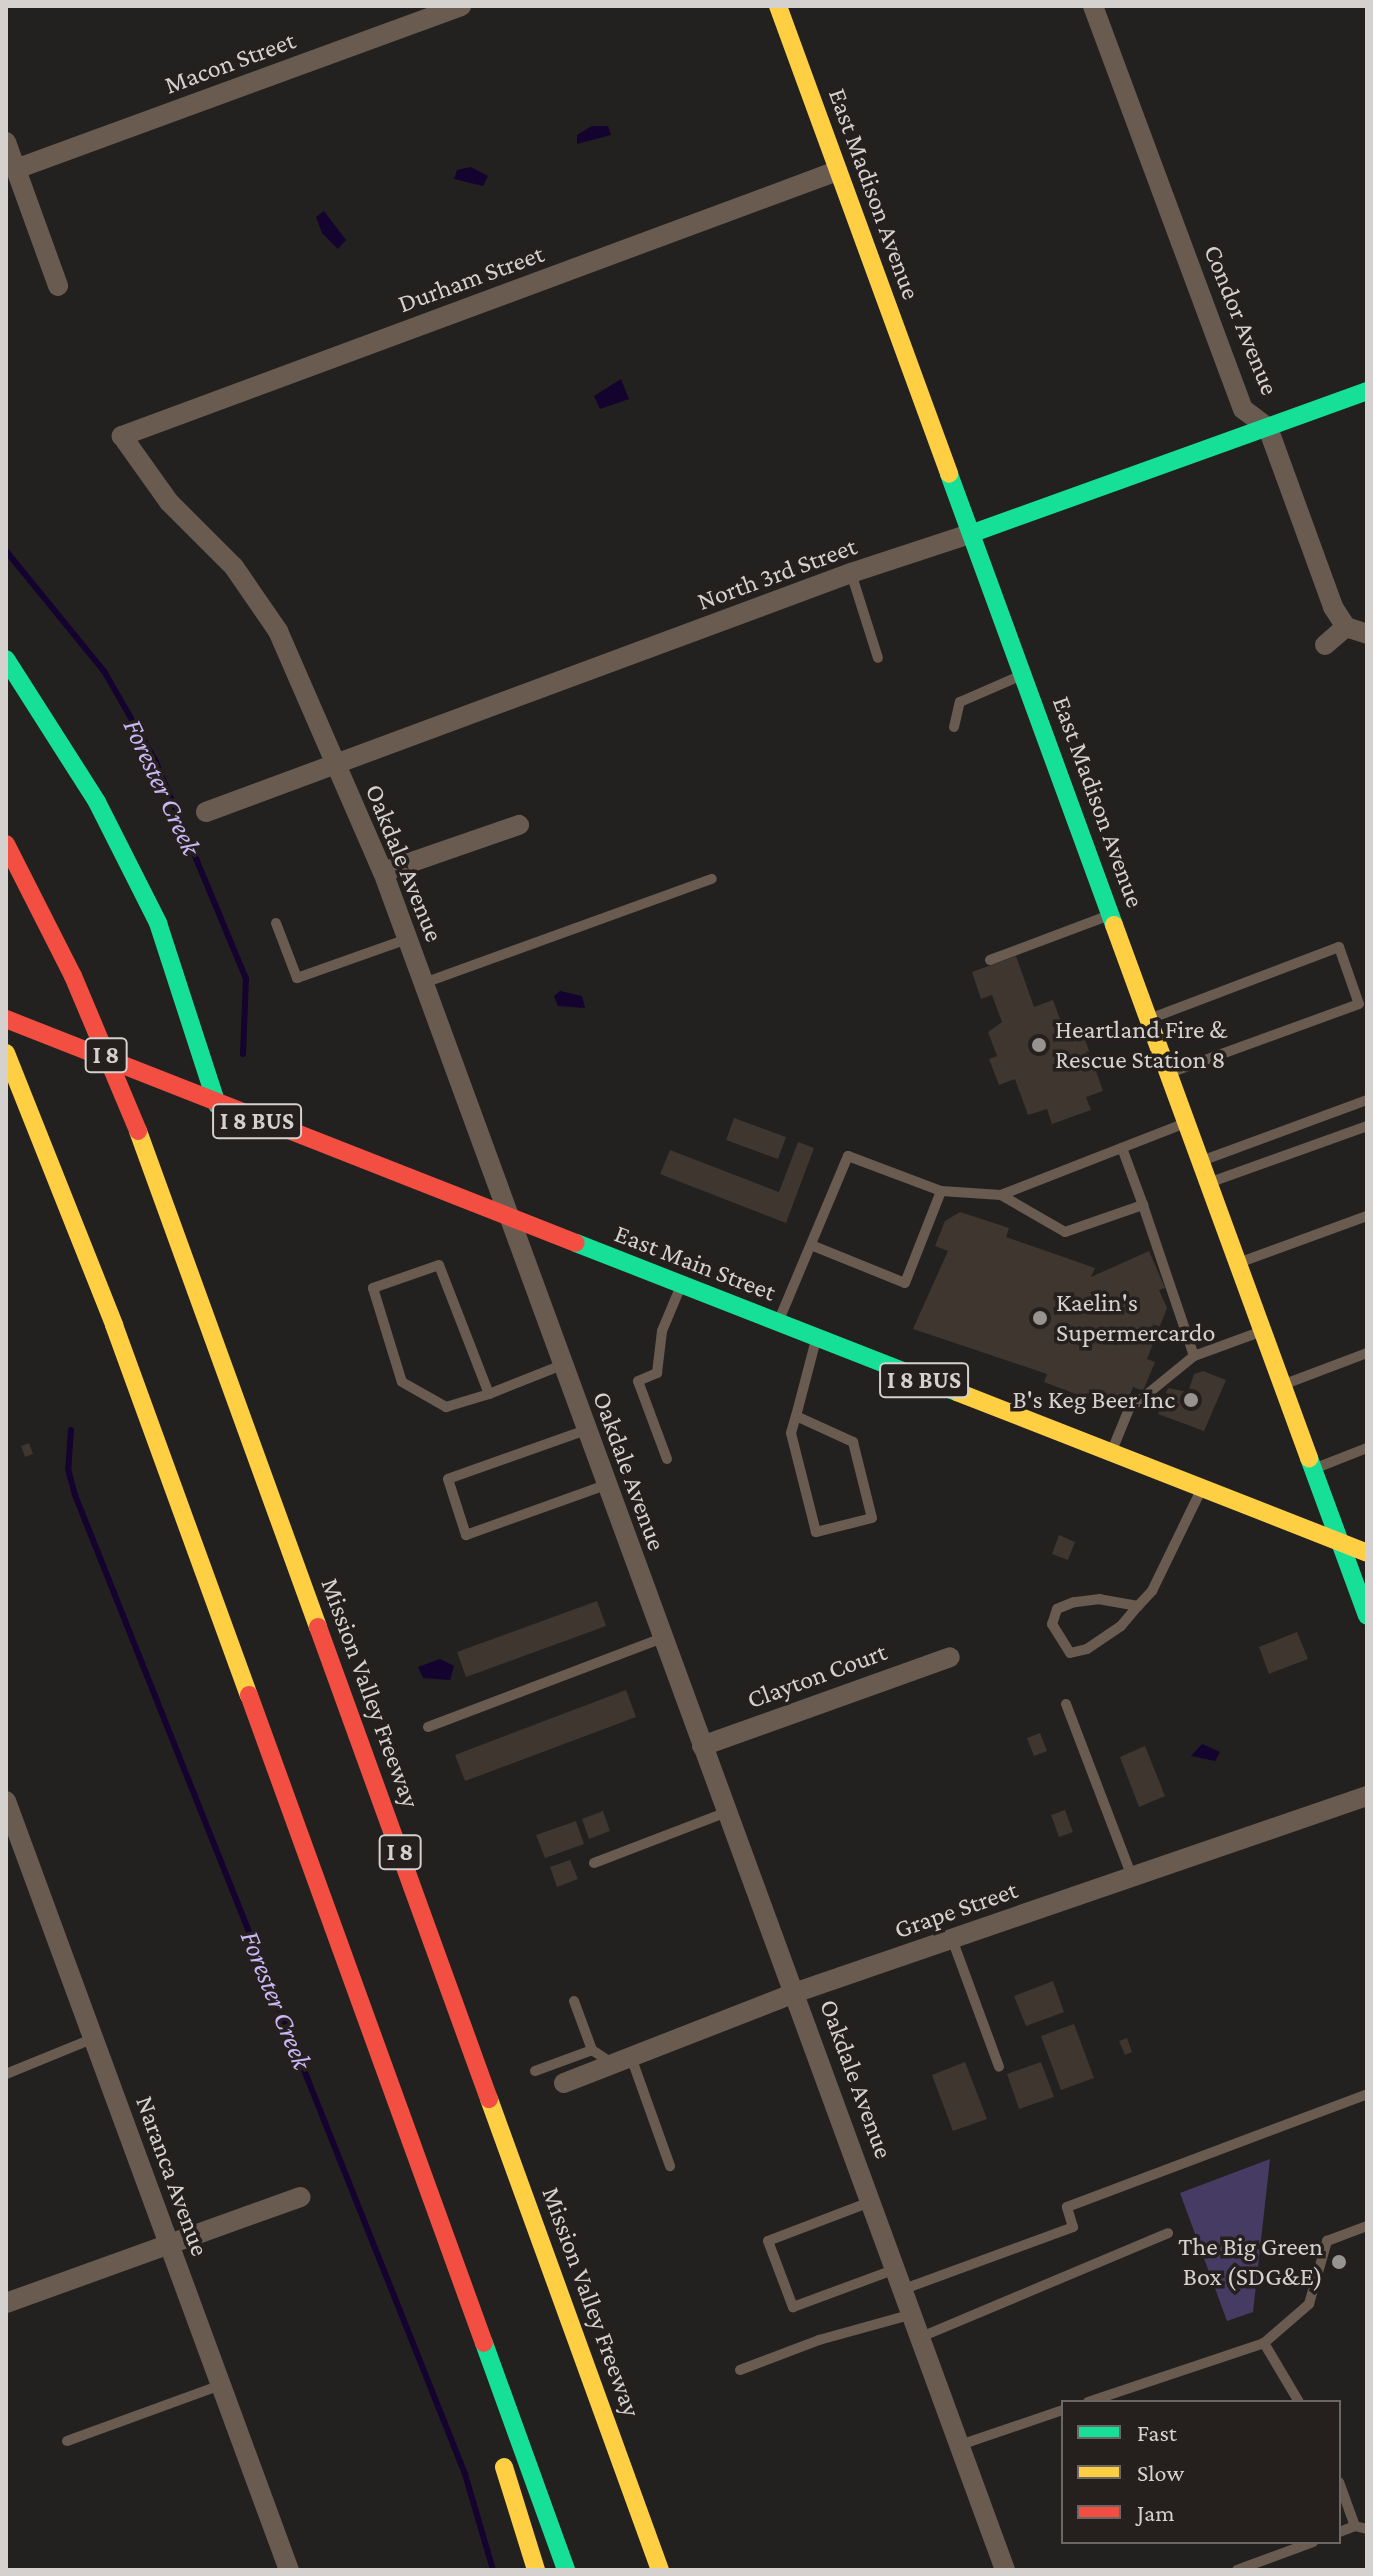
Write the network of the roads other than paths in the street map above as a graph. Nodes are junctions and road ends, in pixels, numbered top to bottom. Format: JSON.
{"nodes":[{"id":1,"x":461,"y":6,"type":"edge"},
{"id":2,"x":778,"y":6,"type":"edge"},
{"id":3,"x":1093,"y":6,"type":"edge"},
{"id":4,"x":6,"y":142,"type":"edge"},
{"id":5,"x":16,"y":169,"type":"junction"},
{"id":6,"x":837,"y":171,"type":"junction"},
{"id":7,"x":58,"y":286,"type":"dead end"},
{"id":8,"x":1367,"y":391,"type":"edge"},
{"id":9,"x":1268,"y":428,"type":"junction"},
{"id":10,"x":122,"y":436,"type":"joint"},
{"id":11,"x":973,"y":533,"type":"junction"},
{"id":12,"x":851,"y":573,"type":"junction"},
{"id":13,"x":1359,"y":632,"type":"edge"},
{"id":14,"x":1325,"y":645,"type":"dead end"},
{"id":15,"x":878,"y":658,"type":"dead end"},
{"id":16,"x":6,"y":659,"type":"edge"},
{"id":17,"x":1024,"y":675,"type":"junction"},
{"id":18,"x":954,"y":727,"type":"dead end"},
{"id":19,"x":337,"y":766,"type":"junction"},
{"id":20,"x":206,"y":812,"type":"dead end"},
{"id":21,"x":519,"y":825,"type":"dead end"},
{"id":22,"x":6,"y":844,"type":"edge"},
{"id":23,"x":383,"y":872,"type":"junction"},
{"id":24,"x":712,"y":879,"type":"dead end"},
{"id":25,"x":1112,"y":914,"type":"junction"},
{"id":26,"x":276,"y":923,"type":"dead end"},
{"id":27,"x":407,"y":939,"type":"junction"},
{"id":28,"x":990,"y":960,"type":"dead end"},
{"id":29,"x":424,"y":983,"type":"junction"},
{"id":30,"x":6,"y":1019,"type":"edge"},
{"id":31,"x":1150,"y":1019,"type":"junction"},
{"id":32,"x":6,"y":1053,"type":"edge"},
{"id":33,"x":1170,"y":1073,"type":"junction"},
{"id":34,"x":1367,"y":1100,"type":"edge"},
{"id":35,"x":217,"y":1105,"type":"junction"},
{"id":36,"x":1188,"y":1122,"type":"junction"},
{"id":37,"x":1367,"y":1126,"type":"edge"},
{"id":38,"x":1122,"y":1148,"type":"junction"},
{"id":39,"x":1202,"y":1161,"type":"junction"},
{"id":40,"x":1209,"y":1182,"type":"junction"},
{"id":41,"x":941,"y":1191,"type":"junction"},
{"id":42,"x":1001,"y":1195,"type":"junction"},
{"id":43,"x":1143,"y":1205,"type":"junction"},
{"id":44,"x":1367,"y":1216,"type":"edge"},
{"id":45,"x":509,"y":1219,"type":"junction"},
{"id":46,"x":811,"y":1245,"type":"junction"},
{"id":47,"x":1239,"y":1263,"type":"junction"},
{"id":48,"x":681,"y":1286,"type":"junction"},
{"id":49,"x":778,"y":1323,"type":"junction"},
{"id":50,"x":1264,"y":1331,"type":"junction"},
{"id":51,"x":817,"y":1338,"type":"junction"},
{"id":52,"x":1367,"y":1353,"type":"edge"},
{"id":53,"x":1194,"y":1356,"type":"junction"},
{"id":54,"x":562,"y":1365,"type":"junction"},
{"id":55,"x":1283,"y":1385,"type":"junction"},
{"id":56,"x":489,"y":1394,"type":"junction"},
{"id":57,"x":796,"y":1416,"type":"junction"},
{"id":58,"x":586,"y":1430,"type":"junction"},
{"id":59,"x":1367,"y":1448,"type":"edge"},
{"id":60,"x":1111,"y":1453,"type":"junction"},
{"id":61,"x":667,"y":1459,"type":"dead end"},
{"id":62,"x":1314,"y":1469,"type":"junction"},
{"id":63,"x":606,"y":1485,"type":"junction"},
{"id":64,"x":1201,"y":1488,"type":"junction"},
{"id":65,"x":1340,"y":1542,"type":"junction"},
{"id":66,"x":1367,"y":1553,"type":"edge"},
{"id":67,"x":1138,"y":1606,"type":"junction"},
{"id":68,"x":1367,"y":1616,"type":"edge"},
{"id":69,"x":662,"y":1638,"type":"junction"},
{"id":70,"x":950,"y":1657,"type":"dead end"},
{"id":71,"x":1066,"y":1704,"type":"dead end"},
{"id":72,"x":428,"y":1727,"type":"dead end"},
{"id":73,"x":702,"y":1746,"type":"junction"},
{"id":74,"x":1367,"y":1796,"type":"edge"},
{"id":75,"x":6,"y":1801,"type":"edge"},
{"id":76,"x":727,"y":1812,"type":"junction"},
{"id":77,"x":594,"y":1863,"type":"dead end"},
{"id":78,"x":1132,"y":1877,"type":"junction"},
{"id":79,"x":952,"y":1939,"type":"junction"},
{"id":80,"x":797,"y":1992,"type":"junction"},
{"id":81,"x":574,"y":2001,"type":"dead end"},
{"id":82,"x":94,"y":2038,"type":"junction"},
{"id":83,"x":592,"y":2050,"type":"junction"},
{"id":84,"x":623,"y":2060,"type":"junction"},
{"id":85,"x":999,"y":2067,"type":"dead end"},
{"id":86,"x":535,"y":2071,"type":"dead end"},
{"id":87,"x":6,"y":2074,"type":"edge"},
{"id":88,"x":564,"y":2083,"type":"dead end"},
{"id":89,"x":1367,"y":2094,"type":"edge"},
{"id":90,"x":670,"y":2166,"type":"dead end"},
{"id":91,"x":301,"y":2197,"type":"dead end"},
{"id":92,"x":872,"y":2201,"type":"junction"},
{"id":93,"x":1367,"y":2226,"type":"edge"},
{"id":94,"x":1168,"y":2233,"type":"dead end"},
{"id":95,"x":169,"y":2246,"type":"junction"},
{"id":96,"x":896,"y":2269,"type":"junction"},
{"id":97,"x":552,"y":2271,"type":"junction"},
{"id":98,"x":904,"y":2289,"type":"junction"},
{"id":99,"x":6,"y":2303,"type":"edge"},
{"id":100,"x":913,"y":2314,"type":"junction"},
{"id":101,"x":921,"y":2337,"type":"junction"},
{"id":102,"x":1264,"y":2343,"type":"junction"},
{"id":103,"x":484,"y":2347,"type":"junction"},
{"id":104,"x":740,"y":2370,"type":"dead end"},
{"id":105,"x":221,"y":2385,"type":"junction"},
{"id":106,"x":1094,"y":2400,"type":"edge"},
{"id":107,"x":1298,"y":2400,"type":"edge"},
{"id":108,"x":1061,"y":2411,"type":"edge"},
{"id":109,"x":67,"y":2441,"type":"dead end"},
{"id":110,"x":960,"y":2445,"type":"junction"},
{"id":111,"x":1341,"y":2488,"type":"edge"},
{"id":112,"x":659,"y":2508,"type":"dead end"},
{"id":113,"x":1355,"y":2526,"type":"junction"},
{"id":114,"x":1367,"y":2529,"type":"edge"},
{"id":115,"x":1341,"y":2531,"type":"edge"},
{"id":116,"x":1308,"y":2544,"type":"edge"},
{"id":117,"x":289,"y":2570,"type":"edge"},
{"id":118,"x":536,"y":2570,"type":"edge"},
{"id":119,"x":566,"y":2570,"type":"edge"},
{"id":120,"x":660,"y":2570,"type":"edge"},
{"id":121,"x":1005,"y":2570,"type":"edge"},
{"id":122,"x":1237,"y":2570,"type":"edge"}],
"edges":[{"from":1,"to":5,"type":"street","name":"Macon Street"},
{"from":2,"to":6,"type":"main road","name":"East Madison Avenue"},
{"from":3,"to":9,"type":"street","name":"Condor Avenue"},
{"from":4,"to":5,"type":"street"},
{"from":5,"to":7,"type":"street"},
{"from":6,"to":10,"type":"street","name":"Durham Street"},
{"from":6,"to":11,"type":"main road","name":"East Madison Avenue"},
{"from":8,"to":9,"type":"main road","name":"North 3rd Street"},
{"from":9,"to":11,"type":"main road","name":"North 3rd Street"},
{"from":9,"to":13,"type":"street","name":"Condor Avenue"},
{"from":10,"to":19,"type":"street","name":"Oakdale Avenue"},
{"from":11,"to":12,"type":"street","name":"North 3rd Street"},
{"from":11,"to":17,"type":"main road","name":"East Madison Avenue"},
{"from":12,"to":15,"type":"lane"},
{"from":12,"to":19,"type":"street","name":"North 3rd Street"},
{"from":13,"to":14,"type":"street"},
{"from":16,"to":35,"type":"main road"},
{"from":17,"to":18,"type":"lane"},
{"from":17,"to":25,"type":"main road","name":"East Madison Avenue"},
{"from":19,"to":20,"type":"street","name":"North 3rd Street"},
{"from":19,"to":23,"type":"street","name":"Oakdale Avenue"},
{"from":21,"to":23,"type":"street"},
{"from":22,"to":97,"type":"main road","name":"Mission Valley Freeway","number":"I 8"},
{"from":23,"to":27,"type":"street","name":"Oakdale Avenue"},
{"from":24,"to":29,"type":"lane"},
{"from":25,"to":28,"type":"lane"},
{"from":25,"to":31,"type":"main road","name":"East Madison Avenue"},
{"from":26,"to":27,"type":"lane"},
{"from":27,"to":29,"type":"street","name":"Oakdale Avenue"},
{"from":29,"to":45,"type":"street","name":"Oakdale Avenue"},
{"from":30,"to":35,"type":"main road","name":"East Main Street","number":"I 8 BUS"},
{"from":31,"to":33,"type":"main road","name":"East Madison Avenue"},
{"from":31,"to":33,"type":"lane"},
{"from":32,"to":103,"type":"main road"},
{"from":33,"to":36,"type":"main road","name":"East Madison Avenue"},
{"from":34,"to":39,"type":"lane"},
{"from":35,"to":45,"type":"main road","name":"East Main Street","number":"I 8 BUS"},
{"from":36,"to":38,"type":"lane"},
{"from":36,"to":39,"type":"main road","name":"East Madison Avenue"},
{"from":37,"to":40,"type":"lane"},
{"from":38,"to":42,"type":"lane"},
{"from":38,"to":43,"type":"lane"},
{"from":39,"to":40,"type":"main road","name":"East Madison Avenue"},
{"from":40,"to":47,"type":"main road","name":"East Madison Avenue"},
{"from":41,"to":42,"type":"lane"},
{"from":41,"to":46,"type":"lane"},
{"from":41,"to":46,"type":"lane"},
{"from":42,"to":43,"type":"lane"},
{"from":43,"to":53,"type":"lane"},
{"from":44,"to":47,"type":"lane"},
{"from":45,"to":48,"type":"main road","name":"East Main Street","number":"I 8 BUS"},
{"from":45,"to":54,"type":"street","name":"Oakdale Avenue"},
{"from":46,"to":49,"type":"lane"},
{"from":47,"to":50,"type":"main road","name":"East Madison Avenue"},
{"from":48,"to":49,"type":"main road","name":"East Main Street","number":"I 8 BUS"},
{"from":48,"to":61,"type":"lane"},
{"from":49,"to":51,"type":"main road","name":"East Main Street","number":"I 8 BUS"},
{"from":50,"to":53,"type":"lane"},
{"from":50,"to":55,"type":"main road","name":"East Madison Avenue"},
{"from":51,"to":57,"type":"lane"},
{"from":51,"to":60,"type":"main road","name":"East Main Street","number":"I 8 BUS"},
{"from":52,"to":55,"type":"lane"},
{"from":53,"to":60,"type":"lane"},
{"from":54,"to":56,"type":"lane"},
{"from":54,"to":58,"type":"street","name":"Oakdale Avenue"},
{"from":55,"to":62,"type":"main road","name":"East Madison Avenue"},
{"from":56,"to":56,"type":"lane"},
{"from":57,"to":57,"type":"lane"},
{"from":58,"to":63,"type":"street","name":"Oakdale Avenue"},
{"from":58,"to":63,"type":"lane"},
{"from":59,"to":62,"type":"lane"},
{"from":60,"to":64,"type":"main road","name":"East Main Street","number":"I 8 BUS"},
{"from":62,"to":65,"type":"main road","name":"East Madison Avenue"},
{"from":63,"to":69,"type":"street","name":"Oakdale Avenue"},
{"from":64,"to":65,"type":"main road","name":"East Main Street","number":"I 8 BUS"},
{"from":64,"to":67,"type":"lane"},
{"from":65,"to":66,"type":"main road","name":"East Main Street","number":"I 8 BUS"},
{"from":65,"to":68,"type":"main road","name":"East Madison Avenue"},
{"from":67,"to":67,"type":"lane"},
{"from":69,"to":72,"type":"lane"},
{"from":69,"to":73,"type":"street","name":"Oakdale Avenue"},
{"from":70,"to":73,"type":"street","name":"Clayton Court"},
{"from":71,"to":78,"type":"lane"},
{"from":73,"to":76,"type":"street","name":"Oakdale Avenue"},
{"from":74,"to":78,"type":"street","name":"Grape Street"},
{"from":75,"to":82,"type":"street","name":"Naranca Avenue"},
{"from":76,"to":77,"type":"lane"},
{"from":76,"to":80,"type":"street","name":"Oakdale Avenue"},
{"from":78,"to":79,"type":"street","name":"Grape Street"},
{"from":79,"to":80,"type":"street","name":"Grape Street"},
{"from":79,"to":85,"type":"lane"},
{"from":80,"to":84,"type":"street","name":"Grape Street"},
{"from":80,"to":92,"type":"street","name":"Oakdale Avenue"},
{"from":81,"to":83,"type":"lane"},
{"from":82,"to":87,"type":"lane"},
{"from":82,"to":95,"type":"street","name":"Naranca Avenue"},
{"from":83,"to":84,"type":"lane"},
{"from":83,"to":86,"type":"lane"},
{"from":84,"to":88,"type":"street","name":"Grape Street"},
{"from":84,"to":90,"type":"lane"},
{"from":89,"to":98,"type":"lane"},
{"from":91,"to":95,"type":"street"},
{"from":92,"to":96,"type":"street","name":"Oakdale Avenue"},
{"from":92,"to":96,"type":"lane"},
{"from":93,"to":102,"type":"lane"},
{"from":94,"to":101,"type":"lane"},
{"from":95,"to":99,"type":"street"},
{"from":95,"to":105,"type":"street","name":"Naranca Avenue"},
{"from":96,"to":98,"type":"street","name":"Oakdale Avenue"},
{"from":97,"to":112,"type":"main road"},
{"from":97,"to":120,"type":"main road","name":"Mission Valley Freeway","number":"I 8"},
{"from":98,"to":100,"type":"street","name":"Oakdale Avenue"},
{"from":100,"to":101,"type":"street","name":"Oakdale Avenue"},
{"from":100,"to":104,"type":"lane"},
{"from":101,"to":110,"type":"street","name":"Oakdale Avenue"},
{"from":102,"to":106,"type":"lane"},
{"from":102,"to":107,"type":"lane"},
{"from":103,"to":118,"type":"main road"},
{"from":103,"to":119,"type":"main road"},
{"from":105,"to":109,"type":"lane"},
{"from":105,"to":117,"type":"street","name":"Naranca Avenue"},
{"from":108,"to":110,"type":"lane"},
{"from":110,"to":121,"type":"street","name":"Oakdale Avenue"},
{"from":111,"to":113,"type":"lane"},
{"from":113,"to":114,"type":"lane"},
{"from":113,"to":115,"type":"lane"},
{"from":116,"to":122,"type":"lane"}]}
